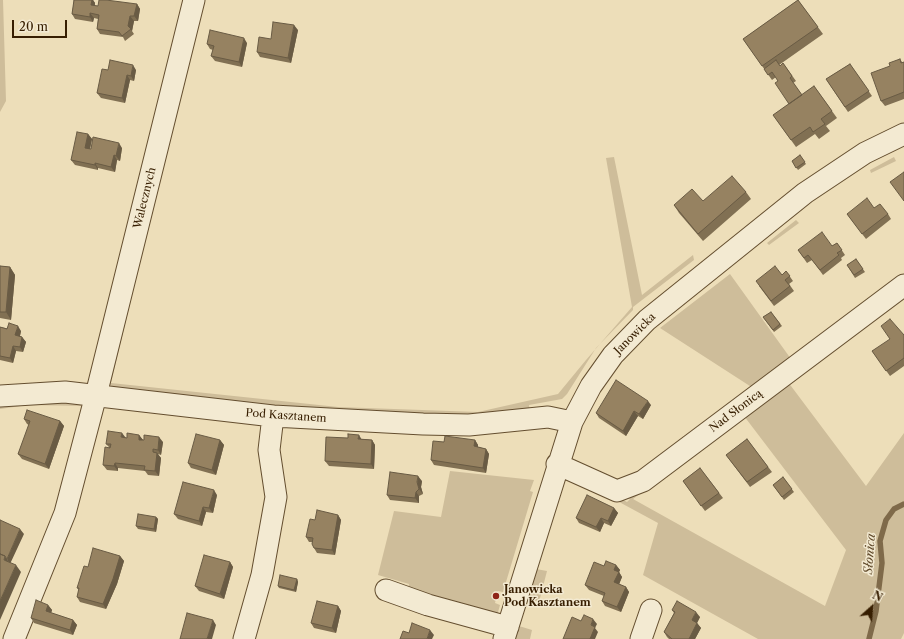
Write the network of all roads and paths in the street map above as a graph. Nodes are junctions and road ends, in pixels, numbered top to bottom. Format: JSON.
{"nodes":[{"id":1,"x":194,"y":0,"type":"edge"},
{"id":2,"x":904,"y":134,"type":"edge"},
{"id":3,"x":904,"y":285,"type":"edge"},
{"id":4,"x":96,"y":395,"type":"junction"},
{"id":5,"x":0,"y":396,"type":"edge"},
{"id":6,"x":273,"y":416,"type":"junction"},
{"id":7,"x":572,"y":422,"type":"junction"},
{"id":8,"x":557,"y":464,"type":"junction"},
{"id":9,"x":386,"y":590,"type":"dead end"},
{"id":10,"x":651,"y":610,"type":"dead end"},
{"id":11,"x":506,"y":633,"type":"edge"},
{"id":12,"x":14,"y":639,"type":"edge"},
{"id":13,"x":244,"y":639,"type":"edge"},
{"id":14,"x":641,"y":639,"type":"edge"}],
"edges":[{"from":1,"to":4,"type":"street","name":"Walecznych"},
{"from":2,"to":7,"type":"street","name":"Janowicka"},
{"from":3,"to":8,"type":"street","name":"Nad Słonicą"},
{"from":4,"to":5,"type":"street","name":"Pod Kasztanem"},
{"from":4,"to":6,"type":"street","name":"Pod Kasztanem"},
{"from":4,"to":12,"type":"street","name":"Walecznych"},
{"from":6,"to":7,"type":"street","name":"Pod Kasztanem"},
{"from":6,"to":13,"type":"street"},
{"from":7,"to":8,"type":"street","name":"Janowicka"},
{"from":8,"to":11,"type":"street","name":"Janowicka"},
{"from":9,"to":11,"type":"street"},
{"from":10,"to":14,"type":"street"}]}
